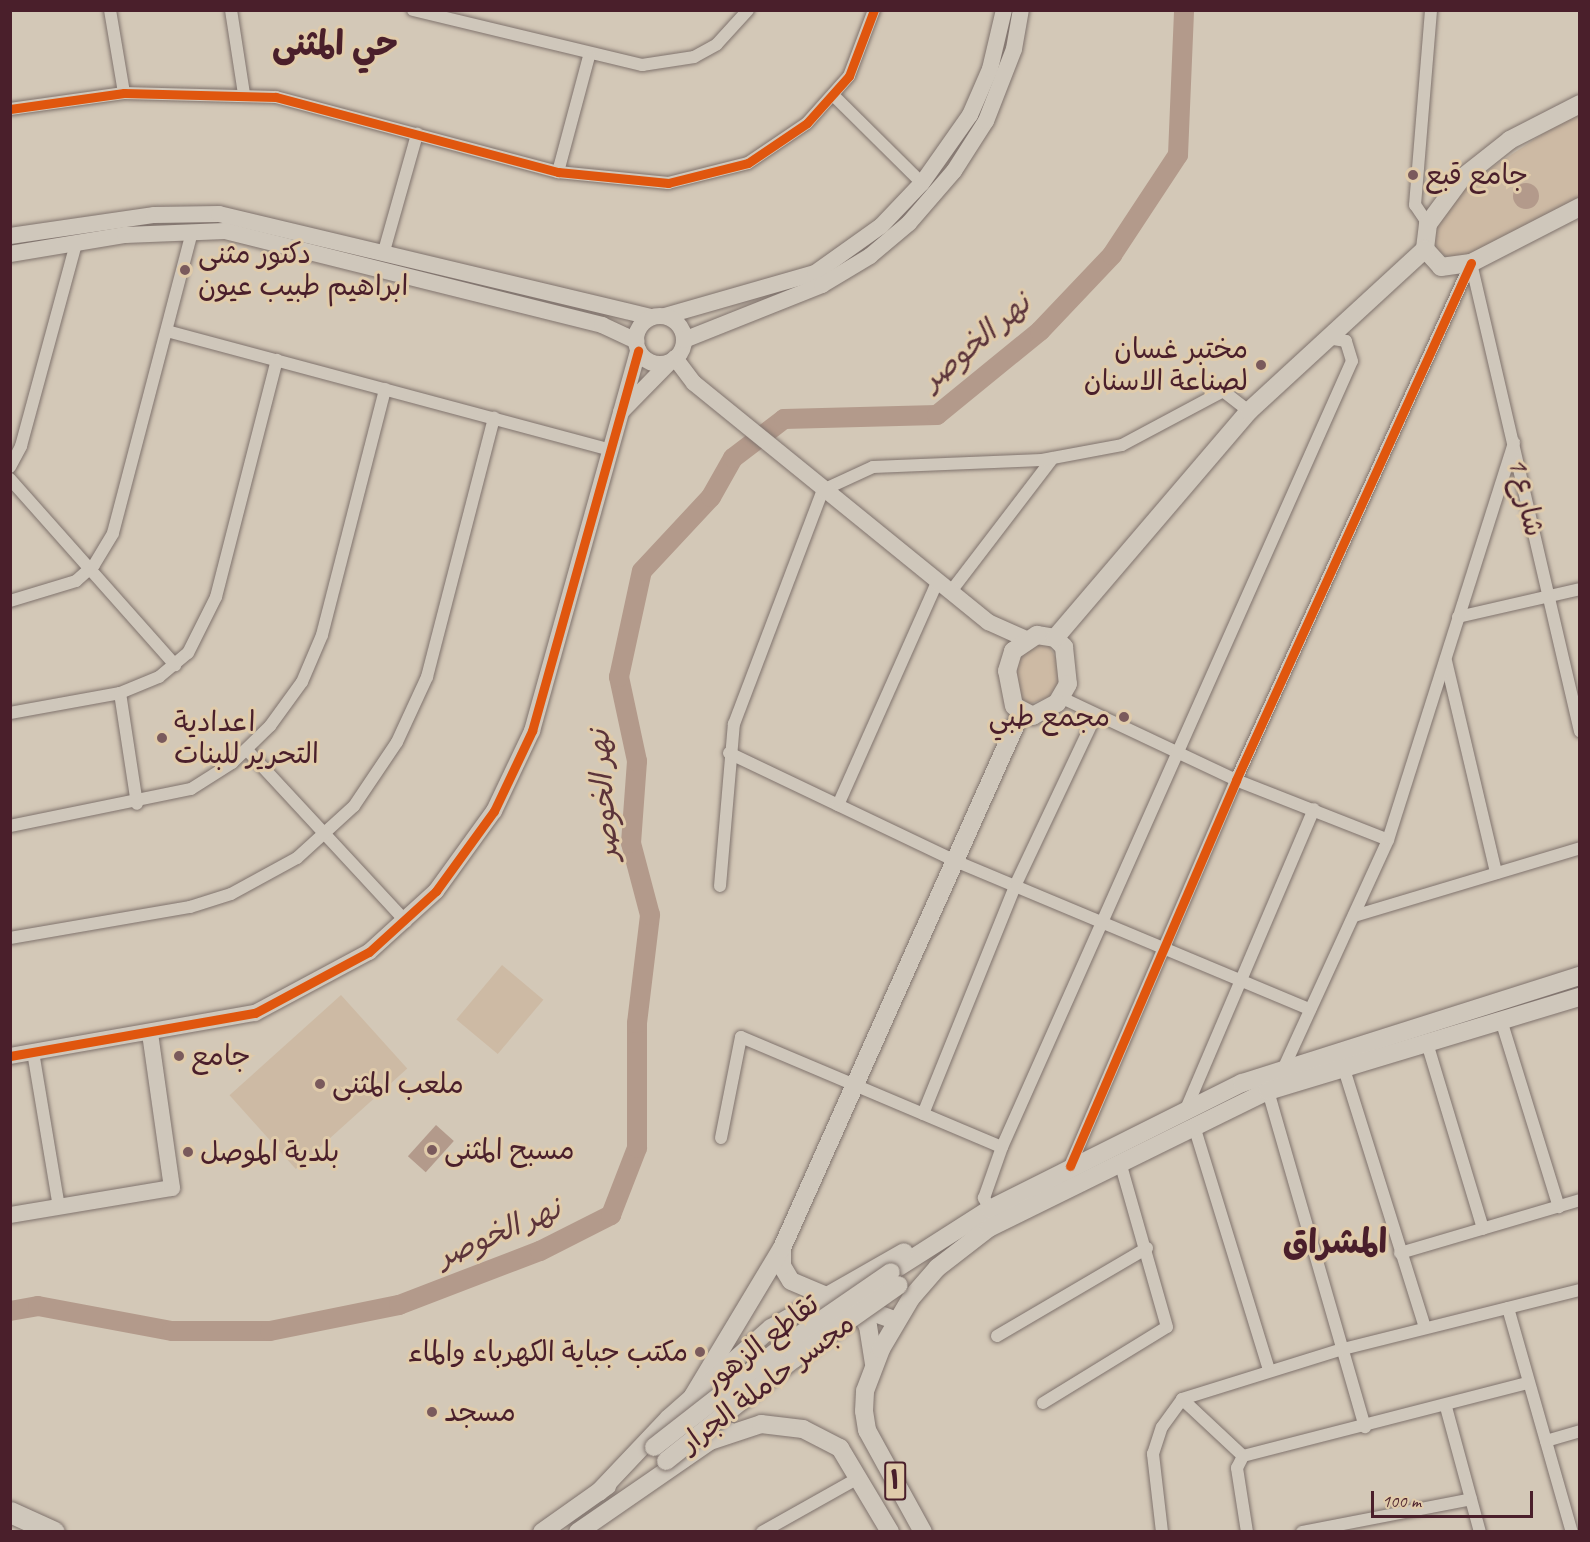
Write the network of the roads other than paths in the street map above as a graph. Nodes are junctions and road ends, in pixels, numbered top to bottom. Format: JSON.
{"nodes":[{"id":1,"x":110,"y":10,"type":"edge"},
{"id":2,"x":231,"y":10,"type":"edge"},
{"id":3,"x":413,"y":10,"type":"edge"},
{"id":4,"x":467,"y":10,"type":"edge"},
{"id":5,"x":748,"y":10,"type":"edge"},
{"id":6,"x":874,"y":10,"type":"edge"},
{"id":7,"x":1004,"y":10,"type":"edge"},
{"id":8,"x":1021,"y":10,"type":"edge"},
{"id":9,"x":1431,"y":10,"type":"edge"},
{"id":10,"x":469,"y":24,"type":"junction"},
{"id":11,"x":589,"y":56,"type":"junction"},
{"id":12,"x":124,"y":93,"type":"junction"},
{"id":13,"x":244,"y":94,"type":"junction"},
{"id":14,"x":834,"y":96,"type":"junction"},
{"id":15,"x":1575,"y":101,"type":"edge"},
{"id":16,"x":10,"y":109,"type":"edge"},
{"id":17,"x":417,"y":134,"type":"junction"},
{"id":18,"x":558,"y":172,"type":"junction"},
{"id":19,"x":922,"y":183,"type":"junction"},
{"id":20,"x":1580,"y":207,"type":"edge"},
{"id":21,"x":1428,"y":224,"type":"junction"},
{"id":22,"x":192,"y":231,"type":"junction"},
{"id":23,"x":10,"y":236,"type":"edge"},
{"id":24,"x":76,"y":244,"type":"junction"},
{"id":25,"x":1425,"y":249,"type":"junction"},
{"id":26,"x":384,"y":251,"type":"junction"},
{"id":27,"x":10,"y":254,"type":"edge"},
{"id":28,"x":1471,"y":263,"type":"junction"},
{"id":29,"x":707,"y":305,"type":"junction"},
{"id":30,"x":657,"y":317,"type":"junction"},
{"id":31,"x":716,"y":327,"type":"junction"},
{"id":32,"x":167,"y":331,"type":"junction"},
{"id":33,"x":1326,"y":338,"type":"junction"},
{"id":34,"x":684,"y":340,"type":"junction"},
{"id":35,"x":637,"y":346,"type":"junction"},
{"id":36,"x":277,"y":360,"type":"junction"},
{"id":37,"x":672,"y":360,"type":"junction"},
{"id":38,"x":385,"y":389,"type":"junction"},
{"id":39,"x":1249,"y":411,"type":"junction"},
{"id":40,"x":621,"y":412,"type":"junction"},
{"id":41,"x":494,"y":418,"type":"junction"},
{"id":42,"x":1514,"y":442,"type":"junction"},
{"id":43,"x":608,"y":448,"type":"junction"},
{"id":44,"x":1053,"y":458,"type":"junction"},
{"id":45,"x":10,"y":467,"type":"edge"},
{"id":46,"x":10,"y":479,"type":"edge"},
{"id":47,"x":819,"y":487,"type":"junction"},
{"id":48,"x":89,"y":572,"type":"junction"},
{"id":49,"x":945,"y":586,"type":"junction"},
{"id":50,"x":1580,"y":589,"type":"edge"},
{"id":51,"x":1548,"y":596,"type":"junction"},
{"id":52,"x":10,"y":601,"type":"edge"},
{"id":53,"x":1458,"y":617,"type":"junction"},
{"id":54,"x":988,"y":622,"type":"junction"},
{"id":55,"x":1055,"y":638,"type":"junction"},
{"id":56,"x":1026,"y":639,"type":"junction"},
{"id":57,"x":1446,"y":659,"type":"junction"},
{"id":58,"x":1008,"y":663,"type":"junction"},
{"id":59,"x":175,"y":665,"type":"junction"},
{"id":60,"x":120,"y":693,"type":"junction"},
{"id":61,"x":1062,"y":698,"type":"junction"},
{"id":62,"x":10,"y":713,"type":"edge"},
{"id":63,"x":1021,"y":713,"type":"junction"},
{"id":64,"x":1096,"y":716,"type":"junction"},
{"id":65,"x":1580,"y":732,"type":"edge"},
{"id":66,"x":247,"y":750,"type":"junction"},
{"id":67,"x":729,"y":753,"type":"junction"},
{"id":68,"x":1180,"y":755,"type":"junction"},
{"id":69,"x":1236,"y":780,"type":"junction"},
{"id":70,"x":137,"y":804,"type":"junction"},
{"id":71,"x":838,"y":805,"type":"junction"},
{"id":72,"x":1314,"y":809,"type":"junction"},
{"id":73,"x":10,"y":826,"type":"edge"},
{"id":74,"x":326,"y":834,"type":"junction"},
{"id":75,"x":1388,"y":840,"type":"junction"},
{"id":76,"x":1580,"y":848,"type":"edge"},
{"id":77,"x":953,"y":860,"type":"junction"},
{"id":78,"x":1496,"y":873,"type":"junction"},
{"id":79,"x":720,"y":886,"type":"dead end"},
{"id":80,"x":1015,"y":886,"type":"junction"},
{"id":81,"x":1354,"y":916,"type":"junction"},
{"id":82,"x":406,"y":922,"type":"junction"},
{"id":83,"x":1105,"y":924,"type":"junction"},
{"id":84,"x":10,"y":938,"type":"edge"},
{"id":85,"x":1167,"y":950,"type":"junction"},
{"id":86,"x":1580,"y":976,"type":"edge"},
{"id":87,"x":1241,"y":980,"type":"junction"},
{"id":88,"x":1580,"y":997,"type":"edge"},
{"id":89,"x":1310,"y":1009,"type":"junction"},
{"id":90,"x":1501,"y":1020,"type":"junction"},
{"id":91,"x":150,"y":1034,"type":"junction"},
{"id":92,"x":1427,"y":1043,"type":"junction"},
{"id":93,"x":33,"y":1052,"type":"junction"},
{"id":94,"x":10,"y":1056,"type":"edge"},
{"id":95,"x":1285,"y":1065,"type":"junction"},
{"id":96,"x":1344,"y":1069,"type":"junction"},
{"id":97,"x":855,"y":1085,"type":"junction"},
{"id":98,"x":1268,"y":1091,"type":"junction"},
{"id":99,"x":1186,"y":1108,"type":"junction"},
{"id":100,"x":923,"y":1114,"type":"junction"},
{"id":101,"x":1194,"y":1126,"type":"junction"},
{"id":102,"x":721,"y":1138,"type":"dead end"},
{"id":103,"x":1002,"y":1147,"type":"junction"},
{"id":104,"x":1120,"y":1162,"type":"junction"},
{"id":105,"x":1070,"y":1167,"type":"junction"},
{"id":106,"x":1580,"y":1200,"type":"edge"},
{"id":107,"x":59,"y":1207,"type":"junction"},
{"id":108,"x":1559,"y":1207,"type":"junction"},
{"id":109,"x":10,"y":1215,"type":"edge"},
{"id":110,"x":987,"y":1217,"type":"junction"},
{"id":111,"x":1483,"y":1228,"type":"junction"},
{"id":112,"x":782,"y":1248,"type":"junction"},
{"id":113,"x":1147,"y":1248,"type":"junction"},
{"id":114,"x":1400,"y":1253,"type":"junction"},
{"id":115,"x":862,"y":1274,"type":"junction"},
{"id":116,"x":1580,"y":1290,"type":"edge"},
{"id":117,"x":821,"y":1295,"type":"junction"},
{"id":118,"x":1508,"y":1308,"type":"junction"},
{"id":119,"x":897,"y":1321,"type":"junction"},
{"id":120,"x":1425,"y":1328,"type":"junction"},
{"id":121,"x":997,"y":1336,"type":"dead end"},
{"id":122,"x":1343,"y":1349,"type":"junction"},
{"id":123,"x":874,"y":1364,"type":"junction"},
{"id":124,"x":1269,"y":1370,"type":"junction"},
{"id":125,"x":1528,"y":1383,"type":"junction"},
{"id":126,"x":693,"y":1396,"type":"junction"},
{"id":127,"x":1182,"y":1399,"type":"junction"},
{"id":128,"x":1043,"y":1403,"type":"dead end"},
{"id":129,"x":1446,"y":1407,"type":"junction"},
{"id":130,"x":669,"y":1418,"type":"junction"},
{"id":131,"x":1365,"y":1426,"type":"junction"},
{"id":132,"x":729,"y":1431,"type":"junction"},
{"id":133,"x":1580,"y":1431,"type":"edge"},
{"id":134,"x":1546,"y":1441,"type":"junction"},
{"id":135,"x":699,"y":1448,"type":"junction"},
{"id":136,"x":1243,"y":1456,"type":"junction"},
{"id":137,"x":860,"y":1477,"type":"junction"},
{"id":138,"x":605,"y":1499,"type":"junction"},
{"id":139,"x":1471,"y":1499,"type":"junction"},
{"id":140,"x":10,"y":1512,"type":"edge"},
{"id":141,"x":582,"y":1530,"type":"edge"},
{"id":142,"x":54,"y":1532,"type":"edge"},
{"id":143,"x":542,"y":1532,"type":"edge"},
{"id":144,"x":762,"y":1532,"type":"edge"},
{"id":145,"x":890,"y":1532,"type":"edge"},
{"id":146,"x":924,"y":1532,"type":"edge"},
{"id":147,"x":1162,"y":1532,"type":"edge"},
{"id":148,"x":1247,"y":1532,"type":"edge"},
{"id":149,"x":1302,"y":1532,"type":"edge"},
{"id":150,"x":1480,"y":1532,"type":"edge"},
{"id":151,"x":1572,"y":1532,"type":"edge"}],
"edges":[{"from":1,"to":12,"type":"street"},
{"from":2,"to":13,"type":"street"},
{"from":3,"to":10,"type":"street"},
{"from":4,"to":10,"type":"street"},
{"from":5,"to":11,"type":"street"},
{"from":6,"to":14,"type":"street"},
{"from":7,"to":19,"type":"street"},
{"from":8,"to":31,"type":"street"},
{"from":9,"to":21,"type":"street"},
{"from":10,"to":11,"type":"street"},
{"from":11,"to":18,"type":"street"},
{"from":12,"to":13,"type":"street"},
{"from":12,"to":16,"type":"street"},
{"from":13,"to":17,"type":"street"},
{"from":14,"to":18,"type":"street"},
{"from":14,"to":19,"type":"street"},
{"from":15,"to":21,"type":"main road"},
{"from":17,"to":18,"type":"street"},
{"from":17,"to":26,"type":"street"},
{"from":19,"to":29,"type":"street"},
{"from":20,"to":28,"type":"main road"},
{"from":21,"to":25,"type":"main road"},
{"from":22,"to":24,"type":"street"},
{"from":22,"to":32,"type":"street"},
{"from":22,"to":35,"type":"street"},
{"from":23,"to":26,"type":"street"},
{"from":24,"to":27,"type":"street"},
{"from":24,"to":45,"type":"street"},
{"from":25,"to":28,"type":"main road"},
{"from":25,"to":33,"type":"main road"},
{"from":26,"to":30,"type":"street"},
{"from":28,"to":42,"type":"street","name":"شارع 1"},
{"from":28,"to":69,"type":"street"},
{"from":29,"to":30,"type":"street"},
{"from":29,"to":31,"type":"street"},
{"from":30,"to":34,"type":"street"},
{"from":30,"to":35,"type":"street"},
{"from":31,"to":34,"type":"street"},
{"from":32,"to":36,"type":"street"},
{"from":32,"to":48,"type":"street"},
{"from":33,"to":39,"type":"main road"},
{"from":33,"to":68,"type":"street"},
{"from":34,"to":37,"type":"street"},
{"from":35,"to":37,"type":"street"},
{"from":35,"to":40,"type":"street"},
{"from":36,"to":38,"type":"street"},
{"from":36,"to":59,"type":"street"},
{"from":37,"to":40,"type":"street"},
{"from":37,"to":47,"type":"street"},
{"from":38,"to":41,"type":"street"},
{"from":38,"to":66,"type":"street"},
{"from":39,"to":44,"type":"street"},
{"from":39,"to":55,"type":"main road"},
{"from":40,"to":43,"type":"street"},
{"from":41,"to":43,"type":"street"},
{"from":41,"to":74,"type":"street"},
{"from":42,"to":51,"type":"street","name":"شارع 1"},
{"from":42,"to":53,"type":"street"},
{"from":43,"to":82,"type":"street"},
{"from":44,"to":47,"type":"street"},
{"from":44,"to":49,"type":"street"},
{"from":46,"to":48,"type":"street"},
{"from":47,"to":49,"type":"street"},
{"from":47,"to":67,"type":"street"},
{"from":48,"to":52,"type":"street"},
{"from":48,"to":59,"type":"street"},
{"from":49,"to":54,"type":"street"},
{"from":49,"to":71,"type":"street"},
{"from":50,"to":51,"type":"street"},
{"from":51,"to":53,"type":"street"},
{"from":51,"to":65,"type":"street","name":"شارع 1"},
{"from":53,"to":57,"type":"street"},
{"from":54,"to":56,"type":"street"},
{"from":54,"to":58,"type":"street"},
{"from":55,"to":56,"type":"main road"},
{"from":55,"to":61,"type":"main road"},
{"from":56,"to":58,"type":"main road"},
{"from":57,"to":75,"type":"street"},
{"from":57,"to":78,"type":"street"},
{"from":58,"to":63,"type":"main road"},
{"from":59,"to":60,"type":"street"},
{"from":60,"to":62,"type":"street"},
{"from":60,"to":70,"type":"street"},
{"from":61,"to":63,"type":"main road"},
{"from":61,"to":64,"type":"street"},
{"from":63,"to":77,"type":"main road"},
{"from":64,"to":68,"type":"street"},
{"from":64,"to":80,"type":"street"},
{"from":66,"to":70,"type":"street"},
{"from":66,"to":74,"type":"street"},
{"from":67,"to":71,"type":"street"},
{"from":67,"to":79,"type":"street"},
{"from":68,"to":69,"type":"street"},
{"from":68,"to":83,"type":"street"},
{"from":69,"to":72,"type":"street"},
{"from":69,"to":85,"type":"street"},
{"from":70,"to":73,"type":"street"},
{"from":71,"to":77,"type":"street"},
{"from":72,"to":75,"type":"street"},
{"from":72,"to":87,"type":"street"},
{"from":74,"to":82,"type":"street"},
{"from":74,"to":84,"type":"street"},
{"from":75,"to":81,"type":"street"},
{"from":76,"to":78,"type":"street"},
{"from":77,"to":80,"type":"street"},
{"from":77,"to":97,"type":"main road"},
{"from":78,"to":81,"type":"street"},
{"from":80,"to":83,"type":"street"},
{"from":80,"to":100,"type":"street"},
{"from":81,"to":89,"type":"street"},
{"from":82,"to":91,"type":"street"},
{"from":83,"to":85,"type":"street"},
{"from":83,"to":103,"type":"street"},
{"from":85,"to":87,"type":"street"},
{"from":85,"to":105,"type":"street"},
{"from":86,"to":95,"type":"main road"},
{"from":87,"to":89,"type":"street"},
{"from":87,"to":99,"type":"street"},
{"from":88,"to":90,"type":"main road"},
{"from":89,"to":95,"type":"street"},
{"from":90,"to":92,"type":"main road"},
{"from":90,"to":108,"type":"street"},
{"from":91,"to":93,"type":"street"},
{"from":91,"to":107,"type":"street"},
{"from":92,"to":96,"type":"main road"},
{"from":92,"to":111,"type":"street"},
{"from":93,"to":94,"type":"street"},
{"from":93,"to":107,"type":"street"},
{"from":95,"to":99,"type":"main road"},
{"from":96,"to":98,"type":"main road"},
{"from":96,"to":114,"type":"street"},
{"from":97,"to":100,"type":"street"},
{"from":97,"to":102,"type":"street"},
{"from":97,"to":112,"type":"main road"},
{"from":98,"to":101,"type":"main road"},
{"from":98,"to":122,"type":"street"},
{"from":99,"to":105,"type":"main road"},
{"from":100,"to":103,"type":"street"},
{"from":101,"to":104,"type":"main road"},
{"from":101,"to":124,"type":"street"},
{"from":103,"to":110,"type":"street"},
{"from":104,"to":110,"type":"main road"},
{"from":104,"to":113,"type":"street"},
{"from":105,"to":110,"type":"main road"},
{"from":106,"to":108,"type":"street"},
{"from":107,"to":109,"type":"street"},
{"from":108,"to":111,"type":"street"},
{"from":110,"to":115,"type":"main road","name":"تقاطع الزهور"},
{"from":110,"to":119,"type":"main road"},
{"from":110,"to":138,"type":"main road","name":"مجسر حاملة الجرار","bridge":true},
{"from":111,"to":114,"type":"street"},
{"from":112,"to":117,"type":"main road"},
{"from":112,"to":126,"type":"main road"},
{"from":113,"to":121,"type":"street"},
{"from":113,"to":128,"type":"street"},
{"from":114,"to":120,"type":"street"},
{"from":115,"to":117,"type":"main road","name":"تقاطع الزهور"},
{"from":115,"to":119,"type":"main road"},
{"from":116,"to":118,"type":"street"},
{"from":117,"to":123,"type":"main road"},
{"from":117,"to":126,"type":"main road","name":"تقاطع الزهور"},
{"from":118,"to":120,"type":"street"},
{"from":118,"to":125,"type":"street"},
{"from":119,"to":123,"type":"main road"},
{"from":120,"to":122,"type":"street"},
{"from":122,"to":124,"type":"street"},
{"from":122,"to":131,"type":"street"},
{"from":123,"to":146,"type":"main road","number":"١"},
{"from":124,"to":127,"type":"street"},
{"from":125,"to":129,"type":"street"},
{"from":125,"to":134,"type":"street"},
{"from":126,"to":130,"type":"main road","name":"تقاطع الزهور"},
{"from":126,"to":132,"type":"main road"},
{"from":127,"to":136,"type":"street"},
{"from":127,"to":147,"type":"street"},
{"from":129,"to":131,"type":"street"},
{"from":129,"to":139,"type":"street"},
{"from":130,"to":135,"type":"main road"},
{"from":130,"to":138,"type":"main road","name":"تقاطع الزهور"},
{"from":131,"to":136,"type":"street"},
{"from":132,"to":135,"type":"main road"},
{"from":132,"to":137,"type":"main road"},
{"from":133,"to":134,"type":"street"},
{"from":134,"to":151,"type":"street"},
{"from":135,"to":138,"type":"main road"},
{"from":136,"to":148,"type":"street"},
{"from":137,"to":144,"type":"street"},
{"from":137,"to":145,"type":"main road"},
{"from":138,"to":141,"type":"main road"},
{"from":138,"to":143,"type":"main road"},
{"from":139,"to":149,"type":"street"},
{"from":139,"to":150,"type":"street"},
{"from":140,"to":142,"type":"highway"}]}
